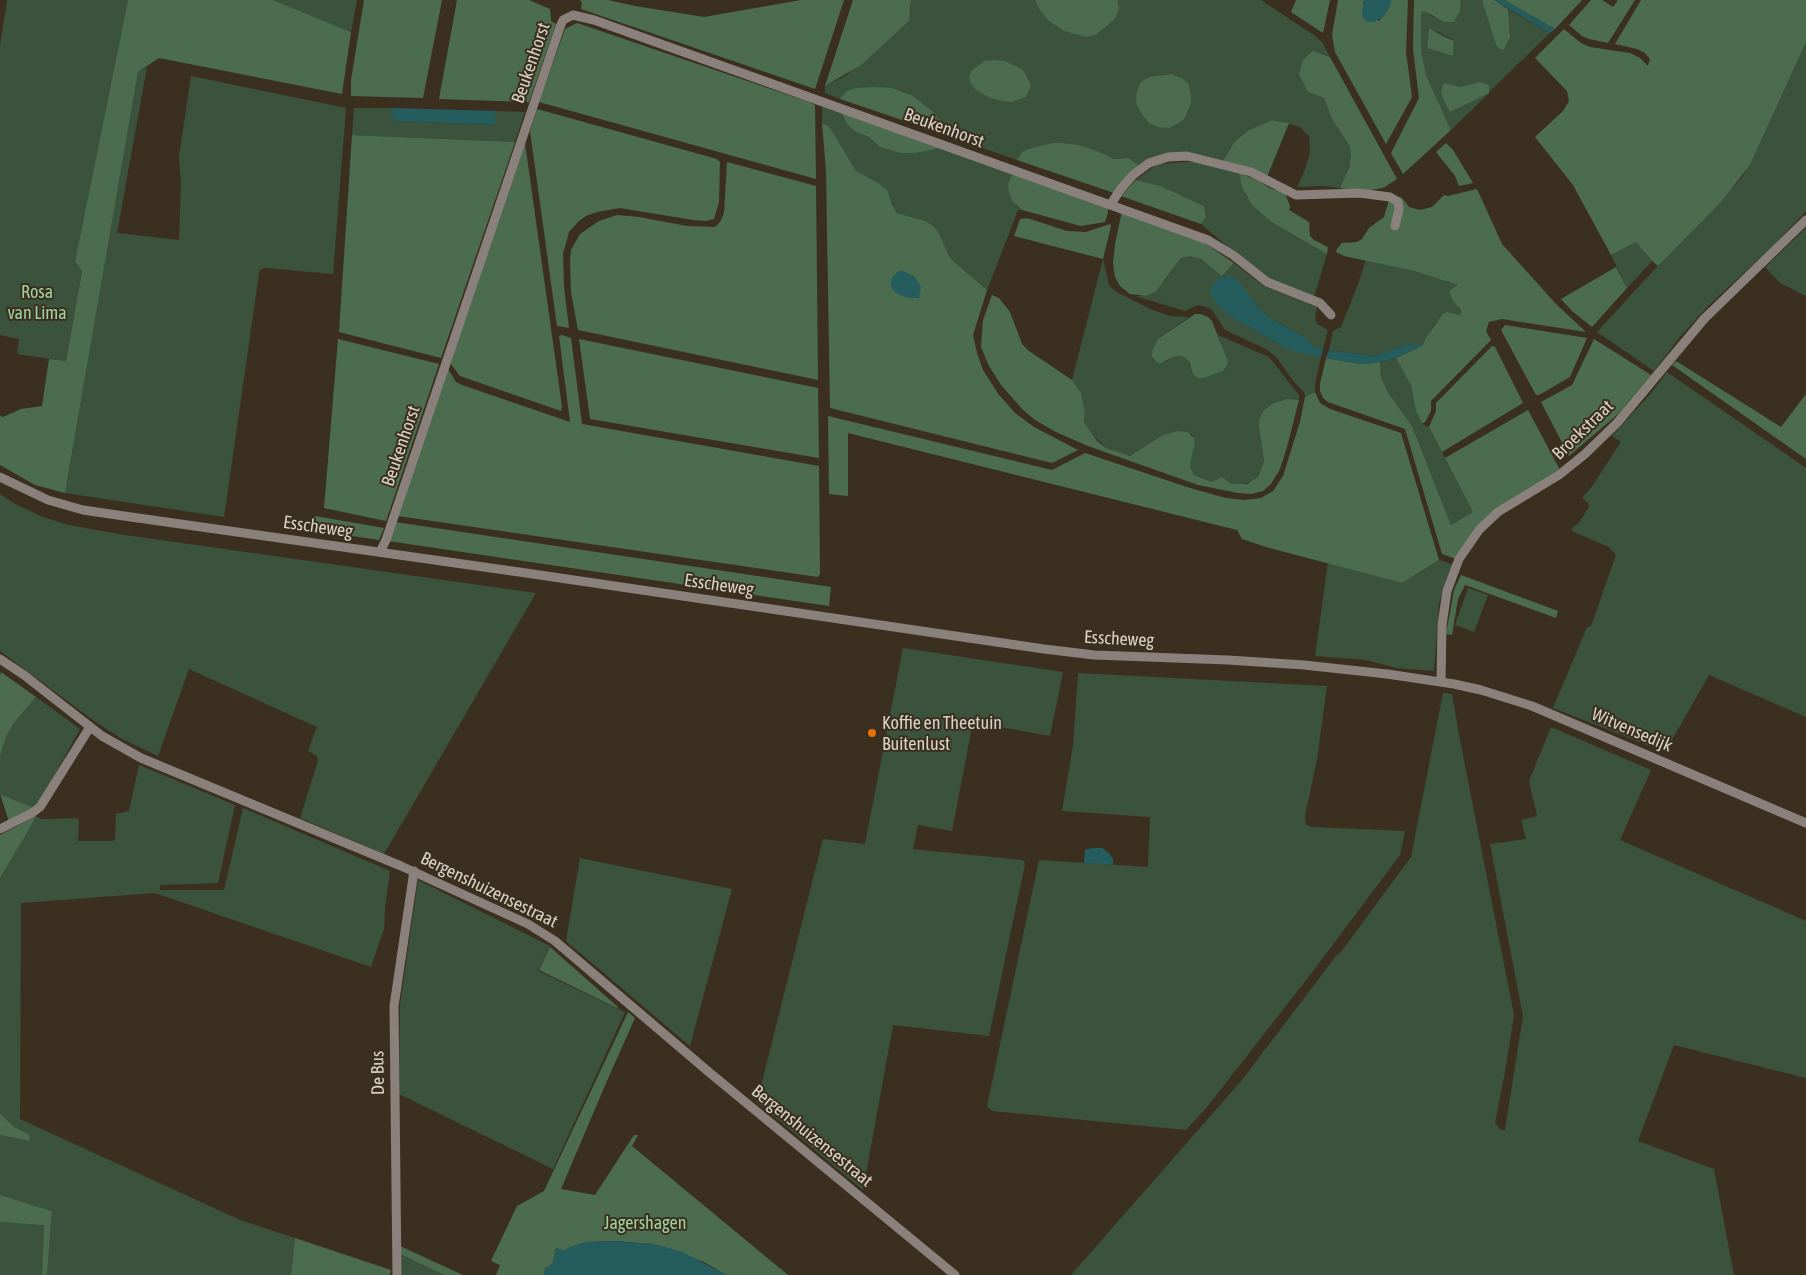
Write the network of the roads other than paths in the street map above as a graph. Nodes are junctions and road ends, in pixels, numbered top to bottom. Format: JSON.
{"nodes":[{"id":1,"x":1111,"y":204,"type":"junction"},
{"id":2,"x":1806,"y":220,"type":"edge"},
{"id":3,"x":1395,"y":226,"type":"dead end"},
{"id":4,"x":1331,"y":315,"type":"dead end"},
{"id":5,"x":0,"y":477,"type":"edge"},
{"id":6,"x":380,"y":552,"type":"junction"},
{"id":7,"x":0,"y":659,"type":"edge"},
{"id":8,"x":1441,"y":682,"type":"junction"},
{"id":9,"x":90,"y":727,"type":"junction"},
{"id":10,"x":1806,"y":822,"type":"edge"},
{"id":11,"x":0,"y":829,"type":"edge"},
{"id":12,"x":414,"y":871,"type":"junction"},
{"id":13,"x":397,"y":1275,"type":"edge"},
{"id":14,"x":956,"y":1275,"type":"edge"}],
"edges":[{"from":1,"to":3,"type":"street"},
{"from":1,"to":4,"type":"street","name":"Beukenhorst"},
{"from":1,"to":6,"type":"street","name":"Beukenhorst"},
{"from":2,"to":8,"type":"street","name":"Broekstraat"},
{"from":5,"to":6,"type":"street","name":"Esscheweg"},
{"from":6,"to":8,"type":"street","name":"Esscheweg"},
{"from":7,"to":9,"type":"street","name":"Bergenshuizensestraat"},
{"from":8,"to":10,"type":"street","name":"Witvensedijk"},
{"from":9,"to":11,"type":"street"},
{"from":9,"to":12,"type":"street","name":"Bergenshuizensestraat"},
{"from":12,"to":13,"type":"street","name":"De Bus"},
{"from":12,"to":14,"type":"street","name":"Bergenshuizensestraat"}]}
